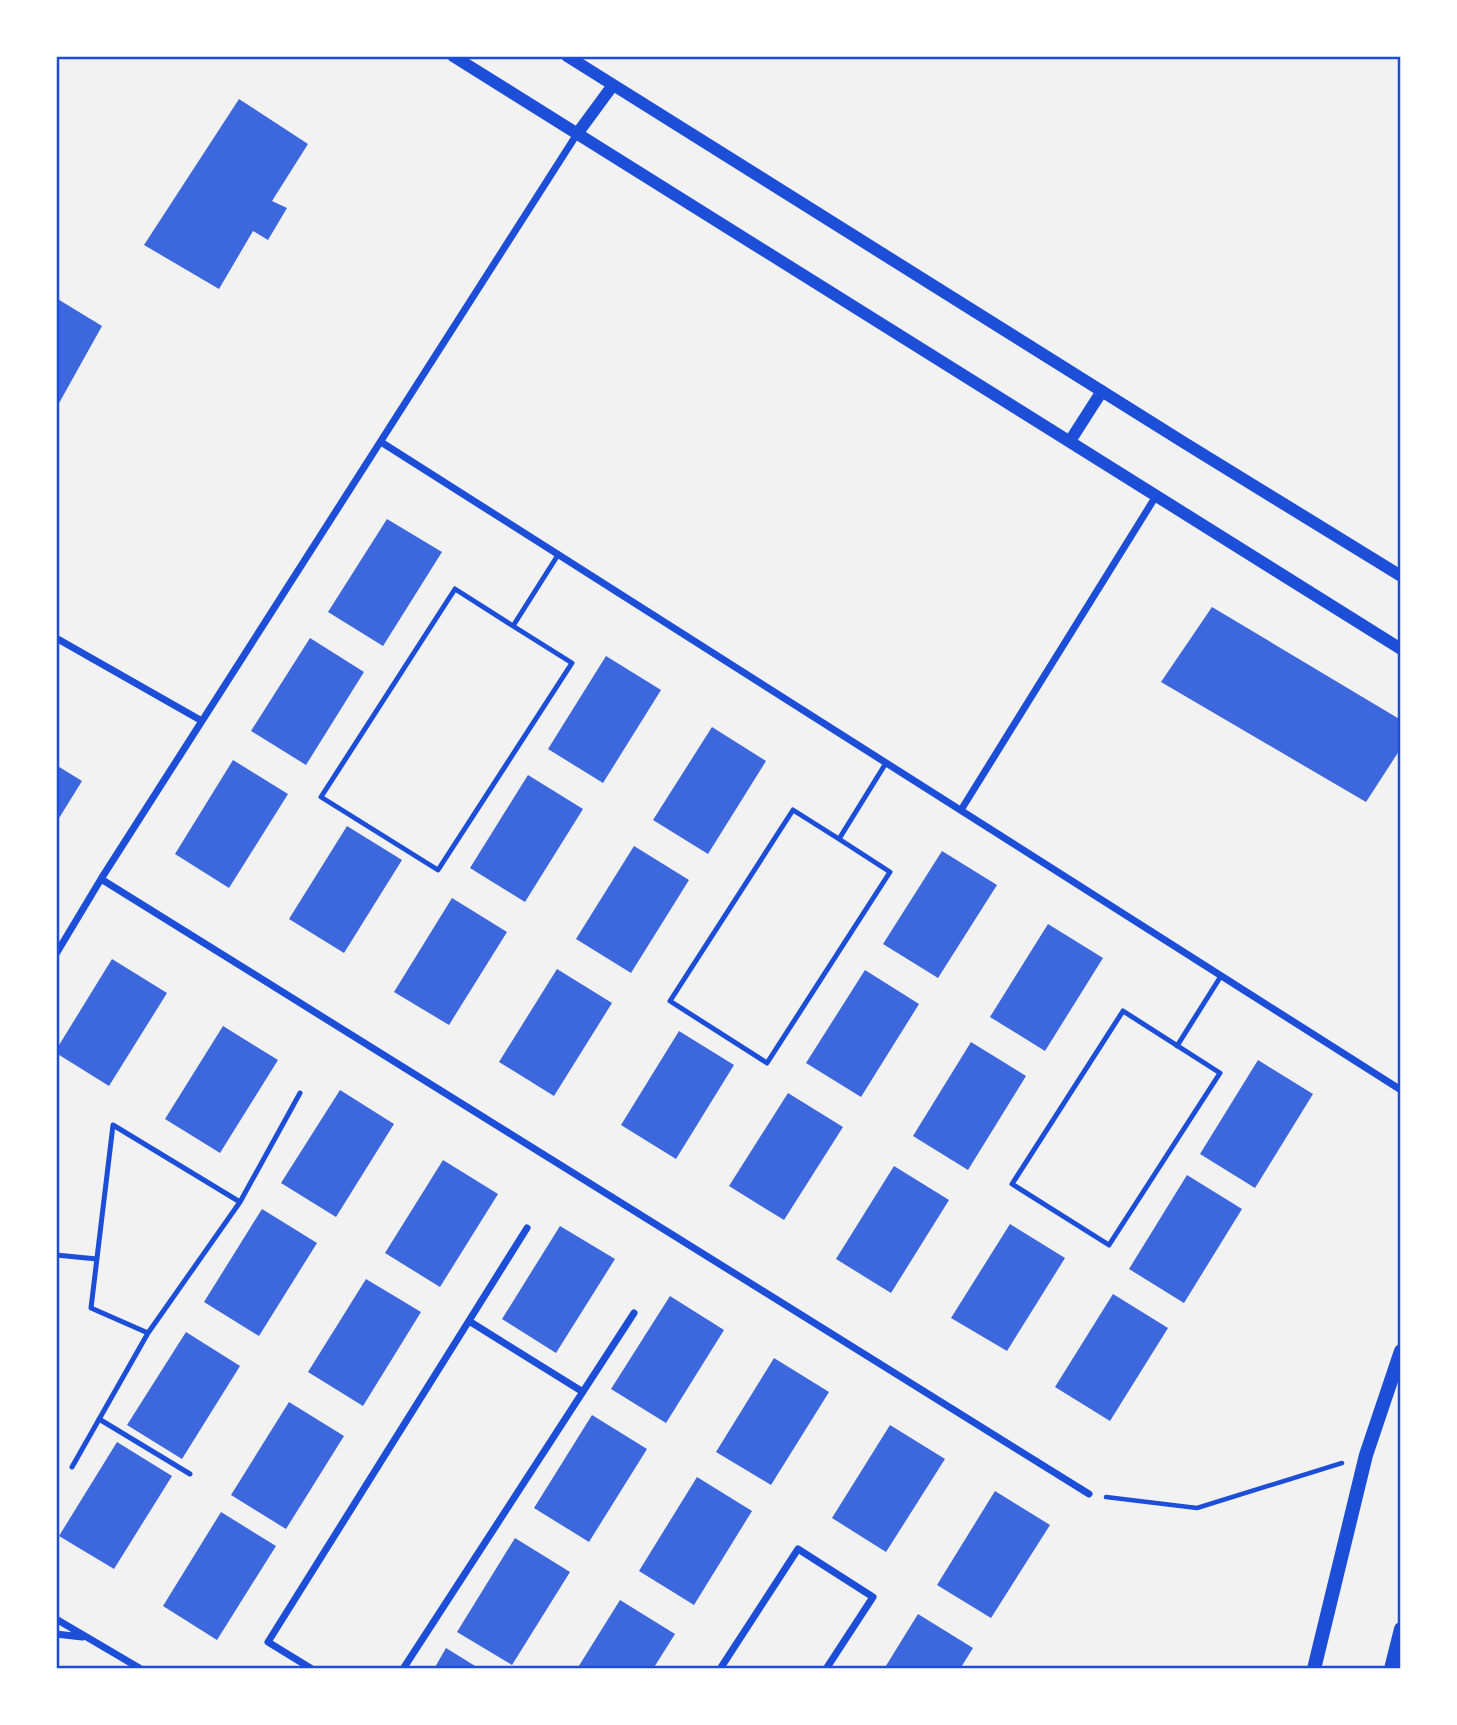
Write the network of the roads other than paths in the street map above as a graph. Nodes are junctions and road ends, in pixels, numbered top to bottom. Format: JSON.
{"nodes":[{"id":1,"x":453,"y":56,"type":"edge"},
{"id":2,"x":567,"y":56,"type":"edge"},
{"id":3,"x":613,"y":85,"type":"junction"},
{"id":4,"x":578,"y":134,"type":"junction"},
{"id":5,"x":1102,"y":391,"type":"junction"},
{"id":6,"x":1070,"y":441,"type":"junction"},
{"id":7,"x":381,"y":442,"type":"junction"},
{"id":8,"x":1156,"y":496,"type":"junction"},
{"id":9,"x":558,"y":555,"type":"junction"},
{"id":10,"x":1401,"y":576,"type":"edge"},
{"id":11,"x":513,"y":626,"type":"junction"},
{"id":12,"x":56,"y":638,"type":"edge"},
{"id":13,"x":1401,"y":649,"type":"edge"},
{"id":14,"x":202,"y":722,"type":"junction"},
{"id":15,"x":886,"y":763,"type":"junction"},
{"id":16,"x":961,"y":810,"type":"junction"},
{"id":17,"x":839,"y":839,"type":"junction"},
{"id":18,"x":101,"y":879,"type":"junction"},
{"id":19,"x":56,"y":954,"type":"edge"},
{"id":20,"x":1221,"y":976,"type":"junction"},
{"id":21,"x":1177,"y":1045,"type":"junction"},
{"id":22,"x":1401,"y":1090,"type":"edge"},
{"id":23,"x":300,"y":1093,"type":"dead end"},
{"id":24,"x":240,"y":1202,"type":"junction"},
{"id":25,"x":527,"y":1228,"type":"dead end"},
{"id":26,"x":56,"y":1255,"type":"edge"},
{"id":27,"x":97,"y":1259,"type":"junction"},
{"id":28,"x":634,"y":1313,"type":"dead end"},
{"id":29,"x":469,"y":1321,"type":"junction"},
{"id":30,"x":148,"y":1333,"type":"junction"},
{"id":31,"x":1401,"y":1351,"type":"edge"},
{"id":32,"x":583,"y":1392,"type":"junction"},
{"id":33,"x":100,"y":1419,"type":"junction"},
{"id":34,"x":72,"y":1467,"type":"dead end"},
{"id":35,"x":190,"y":1474,"type":"dead end"},
{"id":36,"x":1089,"y":1494,"type":"road end"},
{"id":37,"x":56,"y":1619,"type":"edge"},
{"id":38,"x":1401,"y":1629,"type":"edge"},
{"id":39,"x":56,"y":1634,"type":"edge"},
{"id":40,"x":86,"y":1637,"type":"junction"},
{"id":41,"x":141,"y":1669,"type":"edge"},
{"id":42,"x":312,"y":1669,"type":"edge"},
{"id":43,"x":403,"y":1669,"type":"edge"},
{"id":44,"x":720,"y":1669,"type":"edge"},
{"id":45,"x":827,"y":1669,"type":"edge"},
{"id":46,"x":1314,"y":1669,"type":"edge"},
{"id":47,"x":1391,"y":1669,"type":"edge"}],
"edges":[{"from":1,"to":4,"type":"street"},
{"from":2,"to":3,"type":"street"},
{"from":3,"to":4,"type":"street"},
{"from":3,"to":5,"type":"street"},
{"from":4,"to":6,"type":"street"},
{"from":4,"to":7,"type":"street"},
{"from":5,"to":6,"type":"street"},
{"from":5,"to":10,"type":"street"},
{"from":6,"to":8,"type":"street"},
{"from":7,"to":9,"type":"street"},
{"from":7,"to":14,"type":"street"},
{"from":8,"to":13,"type":"street"},
{"from":8,"to":16,"type":"street"},
{"from":9,"to":11,"type":"lane"},
{"from":9,"to":15,"type":"street"},
{"from":11,"to":11,"type":"lane"},
{"from":12,"to":14,"type":"street"},
{"from":14,"to":18,"type":"street"},
{"from":15,"to":16,"type":"street"},
{"from":15,"to":17,"type":"lane"},
{"from":16,"to":20,"type":"street"},
{"from":17,"to":17,"type":"lane"},
{"from":18,"to":19,"type":"street"},
{"from":18,"to":36,"type":"street"},
{"from":20,"to":21,"type":"lane"},
{"from":20,"to":22,"type":"street"},
{"from":21,"to":21,"type":"lane"},
{"from":23,"to":24,"type":"lane"},
{"from":24,"to":27,"type":"lane"},
{"from":24,"to":30,"type":"lane"},
{"from":25,"to":29,"type":"street"},
{"from":26,"to":27,"type":"lane"},
{"from":27,"to":30,"type":"lane"},
{"from":28,"to":32,"type":"street"},
{"from":29,"to":32,"type":"street"},
{"from":29,"to":42,"type":"street"},
{"from":30,"to":33,"type":"lane"},
{"from":31,"to":46,"type":"main road"},
{"from":32,"to":43,"type":"street"},
{"from":33,"to":34,"type":"lane"},
{"from":33,"to":35,"type":"lane"},
{"from":37,"to":40,"type":"street"},
{"from":38,"to":47,"type":"main road"},
{"from":39,"to":40,"type":"street"},
{"from":40,"to":41,"type":"street"},
{"from":44,"to":45,"type":"street"}]}
